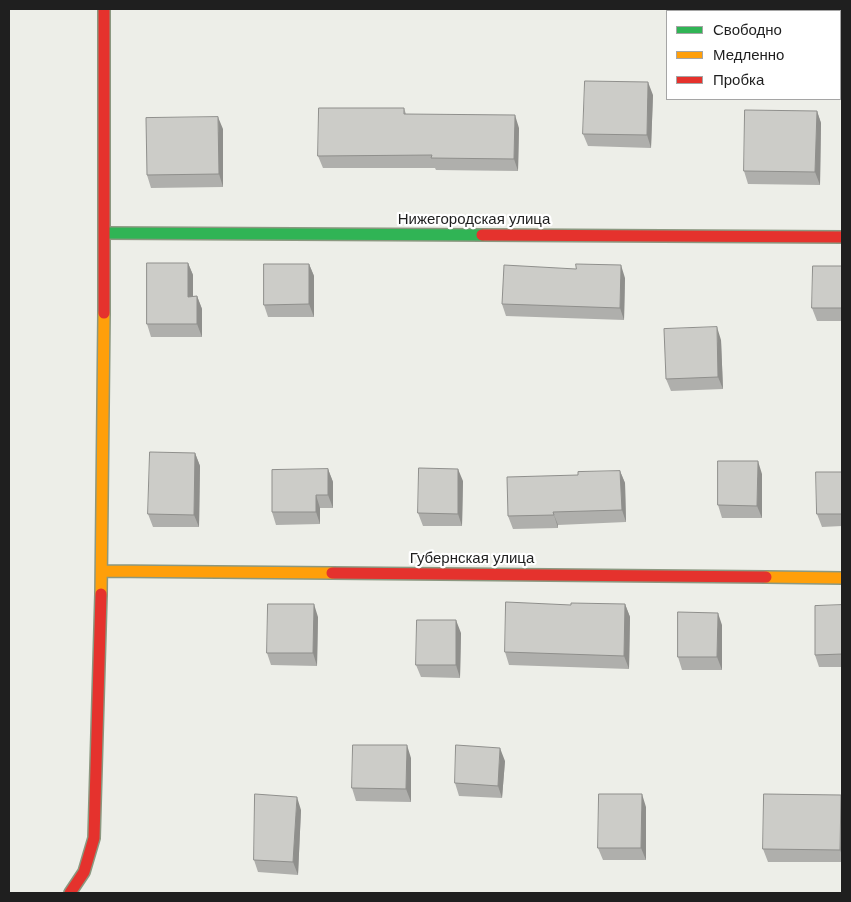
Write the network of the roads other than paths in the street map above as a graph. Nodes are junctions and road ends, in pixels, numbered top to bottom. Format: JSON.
{"nodes":[{"id":1,"x":104,"y":9,"type":"edge"},
{"id":2,"x":105,"y":233,"type":"junction"},
{"id":3,"x":842,"y":237,"type":"edge"},
{"id":4,"x":102,"y":571,"type":"junction"},
{"id":5,"x":842,"y":578,"type":"edge"},
{"id":6,"x":70,"y":893,"type":"edge"}],
"edges":[{"from":1,"to":2,"type":"street"},
{"from":2,"to":3,"type":"street","name":"Нижегородская улица"},
{"from":2,"to":4,"type":"street"},
{"from":4,"to":5,"type":"street","name":"Губернская улица"},
{"from":4,"to":6,"type":"street"}]}
